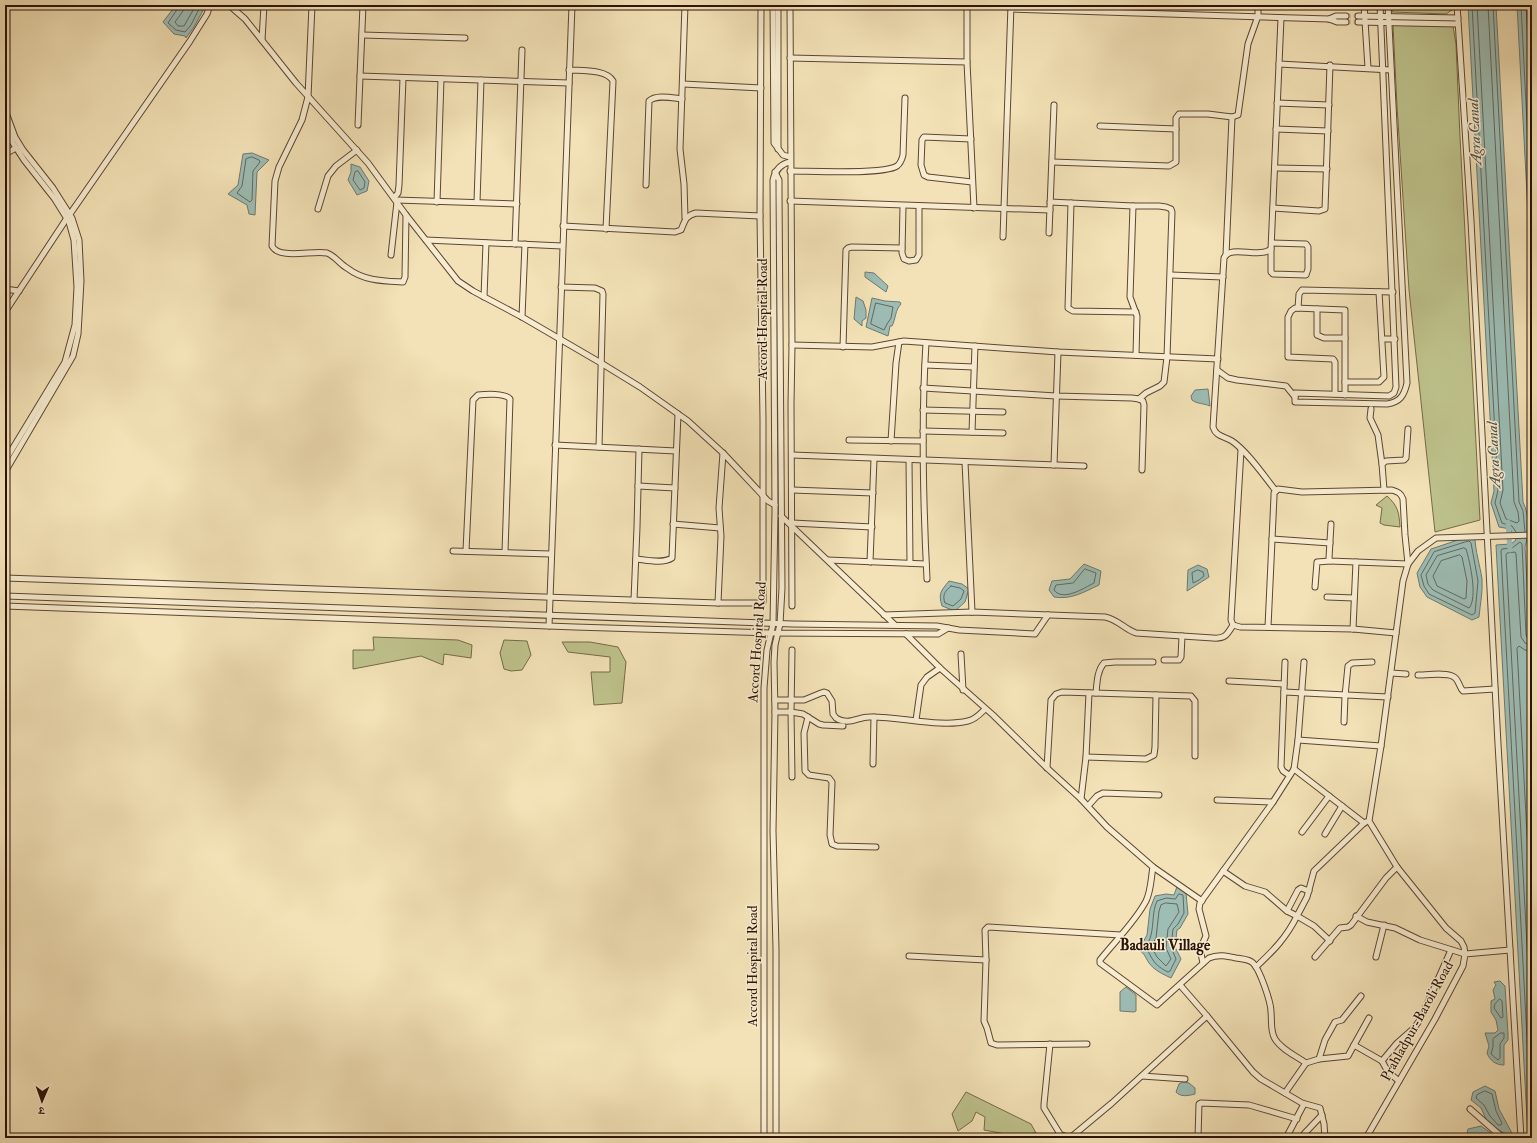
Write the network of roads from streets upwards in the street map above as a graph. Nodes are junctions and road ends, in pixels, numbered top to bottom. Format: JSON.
{"nodes":[{"id":1,"x":210,"y":5,"type":"edge"},
{"id":2,"x":264,"y":5,"type":"edge"},
{"id":3,"x":312,"y":5,"type":"edge"},
{"id":4,"x":363,"y":5,"type":"edge"},
{"id":5,"x":572,"y":5,"type":"edge"},
{"id":6,"x":685,"y":5,"type":"edge"},
{"id":7,"x":761,"y":5,"type":"edge"},
{"id":8,"x":773,"y":5,"type":"edge"},
{"id":9,"x":778,"y":5,"type":"edge"},
{"id":10,"x":790,"y":5,"type":"edge"},
{"id":11,"x":967,"y":5,"type":"edge"},
{"id":12,"x":1258,"y":5,"type":"edge"},
{"id":13,"x":1364,"y":5,"type":"edge"},
{"id":14,"x":1380,"y":5,"type":"edge"},
{"id":15,"x":1388,"y":5,"type":"edge"},
{"id":16,"x":1458,"y":5,"type":"edge"},
{"id":17,"x":232,"y":6,"type":"edge"},
{"id":18,"x":1011,"y":7,"type":"edge"},
{"id":19,"x":1258,"y":16,"type":"junction"},
{"id":20,"x":1346,"y":16,"type":"tunnel mouth"},
{"id":21,"x":1358,"y":16,"type":"tunnel mouth"},
{"id":22,"x":1365,"y":16,"type":"junction"},
{"id":23,"x":1281,"y":18,"type":"junction"},
{"id":24,"x":1329,"y":19,"type":"junction"},
{"id":25,"x":1381,"y":20,"type":"junction"},
{"id":26,"x":1388,"y":20,"type":"junction"},
{"id":27,"x":1458,"y":21,"type":"junction"},
{"id":28,"x":1346,"y":22,"type":"tunnel mouth"},
{"id":29,"x":1358,"y":22,"type":"tunnel mouth"},
{"id":30,"x":1366,"y":22,"type":"junction"},
{"id":31,"x":362,"y":35,"type":"junction"},
{"id":32,"x":465,"y":38,"type":"dead end"},
{"id":33,"x":262,"y":40,"type":"junction"},
{"id":34,"x":522,"y":50,"type":"dead end"},
{"id":35,"x":790,"y":58,"type":"junction"},
{"id":36,"x":967,"y":62,"type":"junction"},
{"id":37,"x":1279,"y":64,"type":"junction"},
{"id":38,"x":1330,"y":65,"type":"junction"},
{"id":39,"x":1368,"y":68,"type":"junction"},
{"id":40,"x":1383,"y":69,"type":"junction"},
{"id":41,"x":569,"y":70,"type":"junction"},
{"id":42,"x":1391,"y":70,"type":"junction"},
{"id":43,"x":360,"y":76,"type":"junction"},
{"id":44,"x":403,"y":78,"type":"junction"},
{"id":45,"x":441,"y":79,"type":"junction"},
{"id":46,"x":481,"y":80,"type":"junction"},
{"id":47,"x":520,"y":81,"type":"junction"},
{"id":48,"x":569,"y":83,"type":"junction"},
{"id":49,"x":683,"y":84,"type":"junction"},
{"id":50,"x":761,"y":88,"type":"junction"},
{"id":51,"x":308,"y":97,"type":"junction"},
{"id":52,"x":904,"y":98,"type":"dead end"},
{"id":53,"x":682,"y":99,"type":"junction"},
{"id":54,"x":1277,"y":103,"type":"junction"},
{"id":55,"x":1054,"y":105,"type":"dead end"},
{"id":56,"x":1329,"y":105,"type":"junction"},
{"id":57,"x":5,"y":110,"type":"edge"},
{"id":58,"x":1232,"y":117,"type":"junction"},
{"id":59,"x":5,"y":125,"type":"edge"},
{"id":60,"x":358,"y":125,"type":"dead end"},
{"id":61,"x":1100,"y":126,"type":"dead end"},
{"id":62,"x":1176,"y":128,"type":"junction"},
{"id":63,"x":1276,"y":129,"type":"junction"},
{"id":64,"x":1328,"y":131,"type":"junction"},
{"id":65,"x":971,"y":139,"type":"junction"},
{"id":66,"x":16,"y":148,"type":"junction"},
{"id":67,"x":778,"y":149,"type":"junction"},
{"id":68,"x":357,"y":150,"type":"junction"},
{"id":69,"x":5,"y":154,"type":"edge"},
{"id":70,"x":790,"y":160,"type":"junction"},
{"id":71,"x":1052,"y":162,"type":"junction"},
{"id":72,"x":1276,"y":168,"type":"junction"},
{"id":73,"x":1327,"y":169,"type":"junction"},
{"id":74,"x":790,"y":171,"type":"junction"},
{"id":75,"x":775,"y":172,"type":"junction"},
{"id":76,"x":972,"y":182,"type":"junction"},
{"id":77,"x":646,"y":185,"type":"dead end"},
{"id":78,"x":396,"y":200,"type":"junction"},
{"id":79,"x":437,"y":202,"type":"junction"},
{"id":80,"x":477,"y":202,"type":"junction"},
{"id":81,"x":790,"y":202,"type":"junction"},
{"id":82,"x":1050,"y":202,"type":"junction"},
{"id":83,"x":1071,"y":203,"type":"junction"},
{"id":84,"x":517,"y":204,"type":"junction"},
{"id":85,"x":903,"y":206,"type":"junction"},
{"id":86,"x":919,"y":206,"type":"junction"},
{"id":87,"x":1133,"y":206,"type":"junction"},
{"id":88,"x":974,"y":208,"type":"junction"},
{"id":89,"x":1274,"y":208,"type":"junction"},
{"id":90,"x":318,"y":209,"type":"dead end"},
{"id":91,"x":1004,"y":209,"type":"junction"},
{"id":92,"x":1050,"y":210,"type":"junction"},
{"id":93,"x":406,"y":215,"type":"junction"},
{"id":94,"x":68,"y":216,"type":"junction"},
{"id":95,"x":760,"y":216,"type":"junction"},
{"id":96,"x":685,"y":218,"type":"junction"},
{"id":97,"x":563,"y":226,"type":"junction"},
{"id":98,"x":606,"y":229,"type":"junction"},
{"id":99,"x":1048,"y":234,"type":"dead end"},
{"id":100,"x":1003,"y":237,"type":"dead end"},
{"id":101,"x":426,"y":240,"type":"junction"},
{"id":102,"x":486,"y":243,"type":"junction"},
{"id":103,"x":1272,"y":243,"type":"junction"},
{"id":104,"x":515,"y":244,"type":"junction"},
{"id":105,"x":525,"y":244,"type":"junction"},
{"id":106,"x":562,"y":246,"type":"junction"},
{"id":107,"x":902,"y":248,"type":"junction"},
{"id":108,"x":1271,"y":249,"type":"junction"},
{"id":109,"x":391,"y":255,"type":"dead end"},
{"id":110,"x":1226,"y":255,"type":"junction"},
{"id":111,"x":1170,"y":275,"type":"junction"},
{"id":112,"x":1223,"y":277,"type":"junction"},
{"id":113,"x":561,"y":287,"type":"junction"},
{"id":114,"x":5,"y":289,"type":"edge"},
{"id":115,"x":19,"y":291,"type":"junction"},
{"id":116,"x":1379,"y":292,"type":"junction"},
{"id":117,"x":1393,"y":292,"type":"junction"},
{"id":118,"x":484,"y":297,"type":"junction"},
{"id":119,"x":1298,"y":308,"type":"junction"},
{"id":120,"x":1317,"y":309,"type":"junction"},
{"id":121,"x":5,"y":312,"type":"edge"},
{"id":122,"x":1136,"y":312,"type":"junction"},
{"id":123,"x":522,"y":317,"type":"junction"},
{"id":124,"x":1345,"y":338,"type":"junction"},
{"id":125,"x":560,"y":339,"type":"junction"},
{"id":126,"x":1382,"y":339,"type":"junction"},
{"id":127,"x":1395,"y":339,"type":"junction"},
{"id":128,"x":899,"y":342,"type":"junction"},
{"id":129,"x":926,"y":343,"type":"junction"},
{"id":130,"x":792,"y":345,"type":"junction"},
{"id":131,"x":975,"y":346,"type":"junction"},
{"id":132,"x":843,"y":347,"type":"junction"},
{"id":133,"x":1058,"y":352,"type":"junction"},
{"id":134,"x":1136,"y":355,"type":"junction"},
{"id":135,"x":1167,"y":357,"type":"junction"},
{"id":136,"x":1218,"y":359,"type":"junction"},
{"id":137,"x":601,"y":363,"type":"junction"},
{"id":138,"x":925,"y":365,"type":"junction"},
{"id":139,"x":974,"y":367,"type":"junction"},
{"id":140,"x":1217,"y":370,"type":"junction"},
{"id":141,"x":1345,"y":382,"type":"junction"},
{"id":142,"x":923,"y":388,"type":"junction"},
{"id":143,"x":973,"y":390,"type":"junction"},
{"id":144,"x":1394,"y":393,"type":"junction"},
{"id":145,"x":1335,"y":394,"type":"junction"},
{"id":146,"x":1345,"y":395,"type":"junction"},
{"id":147,"x":1056,"y":396,"type":"junction"},
{"id":148,"x":1295,"y":397,"type":"junction"},
{"id":149,"x":1139,"y":399,"type":"junction"},
{"id":150,"x":1401,"y":399,"type":"junction"},
{"id":151,"x":1371,"y":409,"type":"dead end"},
{"id":152,"x":923,"y":410,"type":"junction"},
{"id":153,"x":973,"y":411,"type":"junction"},
{"id":154,"x":1003,"y":412,"type":"dead end"},
{"id":155,"x":678,"y":414,"type":"junction"},
{"id":156,"x":1408,"y":429,"type":"dead end"},
{"id":157,"x":923,"y":431,"type":"junction"},
{"id":158,"x":972,"y":432,"type":"junction"},
{"id":159,"x":1003,"y":433,"type":"dead end"},
{"id":160,"x":849,"y":440,"type":"dead end"},
{"id":161,"x":891,"y":441,"type":"junction"},
{"id":162,"x":923,"y":441,"type":"junction"},
{"id":163,"x":555,"y":445,"type":"junction"},
{"id":164,"x":599,"y":448,"type":"junction"},
{"id":165,"x":639,"y":449,"type":"junction"},
{"id":166,"x":1242,"y":450,"type":"junction"},
{"id":167,"x":676,"y":451,"type":"junction"},
{"id":168,"x":723,"y":453,"type":"junction"},
{"id":169,"x":792,"y":455,"type":"junction"},
{"id":170,"x":874,"y":459,"type":"junction"},
{"id":171,"x":910,"y":460,"type":"junction"},
{"id":172,"x":5,"y":461,"type":"edge"},
{"id":173,"x":923,"y":461,"type":"junction"},
{"id":174,"x":965,"y":462,"type":"junction"},
{"id":175,"x":1382,"y":464,"type":"junction"},
{"id":176,"x":1054,"y":465,"type":"junction"},
{"id":177,"x":1084,"y":466,"type":"dead end"},
{"id":178,"x":1142,"y":470,"type":"dead end"},
{"id":179,"x":5,"y":472,"type":"edge"},
{"id":180,"x":638,"y":486,"type":"junction"},
{"id":181,"x":675,"y":488,"type":"junction"},
{"id":182,"x":792,"y":490,"type":"junction"},
{"id":183,"x":1384,"y":490,"type":"junction"},
{"id":184,"x":1276,"y":491,"type":"junction"},
{"id":185,"x":873,"y":493,"type":"junction"},
{"id":186,"x":764,"y":496,"type":"junction"},
{"id":187,"x":775,"y":505,"type":"junction"},
{"id":188,"x":781,"y":516,"type":"junction"},
{"id":189,"x":673,"y":524,"type":"junction"},
{"id":190,"x":792,"y":524,"type":"junction"},
{"id":191,"x":1331,"y":524,"type":"dead end"},
{"id":192,"x":872,"y":527,"type":"junction"},
{"id":193,"x":720,"y":528,"type":"junction"},
{"id":194,"x":1532,"y":535,"type":"edge"},
{"id":195,"x":1490,"y":537,"type":"junction"},
{"id":196,"x":1272,"y":539,"type":"junction"},
{"id":197,"x":1330,"y":543,"type":"junction"},
{"id":198,"x":453,"y":551,"type":"dead end"},
{"id":199,"x":466,"y":551,"type":"junction"},
{"id":200,"x":505,"y":552,"type":"junction"},
{"id":201,"x":550,"y":554,"type":"junction"},
{"id":202,"x":636,"y":559,"type":"junction"},
{"id":203,"x":828,"y":560,"type":"junction"},
{"id":204,"x":1330,"y":561,"type":"junction"},
{"id":205,"x":870,"y":562,"type":"junction"},
{"id":206,"x":1356,"y":562,"type":"junction"},
{"id":207,"x":910,"y":563,"type":"junction"},
{"id":208,"x":926,"y":564,"type":"junction"},
{"id":209,"x":1408,"y":564,"type":"junction"},
{"id":210,"x":5,"y":578,"type":"edge"},
{"id":211,"x":927,"y":579,"type":"dead end"},
{"id":212,"x":1315,"y":587,"type":"dead end"},
{"id":213,"x":5,"y":596,"type":"edge"},
{"id":214,"x":550,"y":596,"type":"junction"},
{"id":215,"x":1327,"y":597,"type":"dead end"},
{"id":216,"x":1354,"y":598,"type":"junction"},
{"id":217,"x":634,"y":600,"type":"junction"},
{"id":218,"x":718,"y":603,"type":"junction"},
{"id":219,"x":5,"y":606,"type":"edge"},
{"id":220,"x":792,"y":606,"type":"dead end"},
{"id":221,"x":972,"y":612,"type":"junction"},
{"id":222,"x":884,"y":614,"type":"junction"},
{"id":223,"x":1048,"y":615,"type":"junction"},
{"id":224,"x":549,"y":616,"type":"junction"},
{"id":225,"x":773,"y":624,"type":"junction"},
{"id":226,"x":780,"y":624,"type":"junction"},
{"id":227,"x":894,"y":624,"type":"junction"},
{"id":228,"x":1233,"y":625,"type":"junction"},
{"id":229,"x":549,"y":626,"type":"junction"},
{"id":230,"x":1268,"y":627,"type":"junction"},
{"id":231,"x":949,"y":628,"type":"junction"},
{"id":232,"x":1353,"y":629,"type":"junction"},
{"id":233,"x":770,"y":633,"type":"junction"},
{"id":234,"x":778,"y":633,"type":"junction"},
{"id":235,"x":1396,"y":633,"type":"junction"},
{"id":236,"x":906,"y":634,"type":"junction"},
{"id":237,"x":1182,"y":636,"type":"junction"},
{"id":238,"x":792,"y":650,"type":"dead end"},
{"id":239,"x":961,"y":654,"type":"dead end"},
{"id":240,"x":1164,"y":660,"type":"dead end"},
{"id":241,"x":1153,"y":662,"type":"dead end"},
{"id":242,"x":1285,"y":662,"type":"dead end"},
{"id":243,"x":1304,"y":662,"type":"dead end"},
{"id":244,"x":1372,"y":662,"type":"dead end"},
{"id":245,"x":940,"y":668,"type":"junction"},
{"id":246,"x":1391,"y":673,"type":"junction"},
{"id":247,"x":1406,"y":674,"type":"dead end"},
{"id":248,"x":1418,"y":675,"type":"dead end"},
{"id":249,"x":1229,"y":681,"type":"dead end"},
{"id":250,"x":1284,"y":684,"type":"junction"},
{"id":251,"x":1495,"y":689,"type":"junction"},
{"id":252,"x":963,"y":690,"type":"junction"},
{"id":253,"x":1284,"y":692,"type":"junction"},
{"id":254,"x":1089,"y":693,"type":"junction"},
{"id":255,"x":1096,"y":693,"type":"junction"},
{"id":256,"x":1302,"y":694,"type":"junction"},
{"id":257,"x":1156,"y":695,"type":"junction"},
{"id":258,"x":1345,"y":696,"type":"junction"},
{"id":259,"x":1388,"y":697,"type":"junction"},
{"id":260,"x":775,"y":700,"type":"junction"},
{"id":261,"x":791,"y":700,"type":"junction"},
{"id":262,"x":985,"y":708,"type":"junction"},
{"id":263,"x":775,"y":712,"type":"junction"},
{"id":264,"x":791,"y":712,"type":"junction"},
{"id":265,"x":808,"y":717,"type":"junction"},
{"id":266,"x":874,"y":717,"type":"junction"},
{"id":267,"x":916,"y":720,"type":"junction"},
{"id":268,"x":1344,"y":722,"type":"dead end"},
{"id":269,"x":843,"y":726,"type":"dead end"},
{"id":270,"x":1298,"y":740,"type":"junction"},
{"id":271,"x":1381,"y":746,"type":"junction"},
{"id":272,"x":1195,"y":756,"type":"dead end"},
{"id":273,"x":1086,"y":757,"type":"junction"},
{"id":274,"x":873,"y":764,"type":"dead end"},
{"id":275,"x":1047,"y":768,"type":"junction"},
{"id":276,"x":1294,"y":769,"type":"junction"},
{"id":277,"x":1290,"y":775,"type":"junction"},
{"id":278,"x":792,"y":777,"type":"dead end"},
{"id":279,"x":1160,"y":794,"type":"dead end"},
{"id":280,"x":1329,"y":796,"type":"junction"},
{"id":281,"x":1081,"y":799,"type":"junction"},
{"id":282,"x":1217,"y":800,"type":"dead end"},
{"id":283,"x":1273,"y":802,"type":"junction"},
{"id":284,"x":1088,"y":806,"type":"junction"},
{"id":285,"x":1342,"y":806,"type":"junction"},
{"id":286,"x":1366,"y":822,"type":"junction"},
{"id":287,"x":1302,"y":832,"type":"dead end"},
{"id":288,"x":1324,"y":834,"type":"dead end"},
{"id":289,"x":876,"y":848,"type":"dead end"},
{"id":290,"x":1153,"y":867,"type":"junction"},
{"id":291,"x":1397,"y":867,"type":"junction"},
{"id":292,"x":1223,"y":871,"type":"junction"},
{"id":293,"x":1309,"y":890,"type":"junction"},
{"id":294,"x":1202,"y":901,"type":"junction"},
{"id":295,"x":1287,"y":911,"type":"junction"},
{"id":296,"x":1297,"y":916,"type":"junction"},
{"id":297,"x":1356,"y":916,"type":"junction"},
{"id":298,"x":1384,"y":925,"type":"junction"},
{"id":299,"x":1121,"y":935,"type":"junction"},
{"id":300,"x":1330,"y":941,"type":"junction"},
{"id":301,"x":1451,"y":950,"type":"junction"},
{"id":302,"x":1510,"y":950,"type":"junction"},
{"id":303,"x":1465,"y":954,"type":"junction"},
{"id":304,"x":909,"y":956,"type":"dead end"},
{"id":305,"x":1315,"y":957,"type":"dead end"},
{"id":306,"x":1376,"y":957,"type":"dead end"},
{"id":307,"x":986,"y":960,"type":"junction"},
{"id":308,"x":1203,"y":963,"type":"junction"},
{"id":309,"x":1256,"y":967,"type":"junction"},
{"id":310,"x":1180,"y":985,"type":"junction"},
{"id":311,"x":1361,"y":996,"type":"dead end"},
{"id":312,"x":1207,"y":1016,"type":"junction"},
{"id":313,"x":1369,"y":1018,"type":"dead end"},
{"id":314,"x":1050,"y":1044,"type":"junction"},
{"id":315,"x":1087,"y":1044,"type":"dead end"},
{"id":316,"x":1354,"y":1045,"type":"junction"},
{"id":317,"x":1319,"y":1059,"type":"junction"},
{"id":318,"x":1382,"y":1061,"type":"junction"},
{"id":319,"x":1306,"y":1063,"type":"junction"},
{"id":320,"x":1142,"y":1076,"type":"junction"},
{"id":321,"x":1184,"y":1080,"type":"dead end"},
{"id":322,"x":1399,"y":1081,"type":"junction"},
{"id":323,"x":1285,"y":1093,"type":"junction"},
{"id":324,"x":1304,"y":1104,"type":"junction"},
{"id":325,"x":1470,"y":1109,"type":"dead end"},
{"id":326,"x":1322,"y":1115,"type":"junction"},
{"id":327,"x":1296,"y":1119,"type":"junction"},
{"id":328,"x":1304,"y":1134,"type":"dead end"},
{"id":329,"x":1502,"y":1137,"type":"edge"},
{"id":330,"x":764,"y":1138,"type":"edge"},
{"id":331,"x":776,"y":1138,"type":"edge"},
{"id":332,"x":1070,"y":1138,"type":"edge"},
{"id":333,"x":1109,"y":1138,"type":"edge"},
{"id":334,"x":1198,"y":1138,"type":"edge"},
{"id":335,"x":1286,"y":1138,"type":"edge"},
{"id":336,"x":1325,"y":1138,"type":"edge"},
{"id":337,"x":1366,"y":1138,"type":"edge"},
{"id":338,"x":1521,"y":1138,"type":"edge"}],
"edges":[{"from":1,"to":94,"type":"street"},
{"from":2,"to":33,"type":"street"},
{"from":3,"to":51,"type":"street"},
{"from":4,"to":31,"type":"street"},
{"from":5,"to":41,"type":"street"},
{"from":6,"to":49,"type":"street"},
{"from":7,"to":50,"type":"street"},
{"from":8,"to":67,"type":"street"},
{"from":9,"to":67,"type":"street"},
{"from":10,"to":35,"type":"street"},
{"from":11,"to":36,"type":"street"},
{"from":12,"to":19,"type":"street"},
{"from":13,"to":22,"type":"street"},
{"from":14,"to":25,"type":"street"},
{"from":15,"to":26,"type":"street"},
{"from":16,"to":27,"type":"street"},
{"from":17,"to":33,"type":"street"},
{"from":18,"to":19,"type":"street"},
{"from":18,"to":91,"type":"street"},
{"from":19,"to":23,"type":"street"},
{"from":19,"to":58,"type":"street"},
{"from":20,"to":24,"type":"street"},
{"from":21,"to":22,"type":"street"},
{"from":22,"to":25,"type":"street"},
{"from":22,"to":30,"type":"street"},
{"from":23,"to":24,"type":"street"},
{"from":23,"to":37,"type":"street"},
{"from":24,"to":28,"type":"street"},
{"from":25,"to":26,"type":"street"},
{"from":25,"to":30,"type":"street"},
{"from":25,"to":40,"type":"street"},
{"from":26,"to":27,"type":"street"},
{"from":26,"to":42,"type":"street"},
{"from":27,"to":195,"type":"street"},
{"from":29,"to":30,"type":"street"},
{"from":30,"to":39,"type":"street"},
{"from":31,"to":32,"type":"street"},
{"from":31,"to":43,"type":"street"},
{"from":33,"to":51,"type":"street"},
{"from":34,"to":47,"type":"street"},
{"from":35,"to":36,"type":"street"},
{"from":35,"to":70,"type":"street"},
{"from":36,"to":65,"type":"street"},
{"from":37,"to":38,"type":"street"},
{"from":37,"to":54,"type":"street"},
{"from":38,"to":39,"type":"street"},
{"from":38,"to":56,"type":"street"},
{"from":39,"to":40,"type":"street"},
{"from":40,"to":42,"type":"street"},
{"from":40,"to":117,"type":"street"},
{"from":41,"to":48,"type":"street"},
{"from":41,"to":98,"type":"street"},
{"from":42,"to":150,"type":"street"},
{"from":43,"to":44,"type":"street"},
{"from":43,"to":60,"type":"street"},
{"from":44,"to":45,"type":"street"},
{"from":44,"to":78,"type":"street"},
{"from":45,"to":46,"type":"street"},
{"from":45,"to":79,"type":"street"},
{"from":46,"to":47,"type":"street"},
{"from":46,"to":80,"type":"street"},
{"from":47,"to":48,"type":"street"},
{"from":47,"to":84,"type":"street"},
{"from":48,"to":97,"type":"street"},
{"from":49,"to":50,"type":"street"},
{"from":49,"to":53,"type":"street"},
{"from":50,"to":95,"type":"street"},
{"from":51,"to":68,"type":"street"},
{"from":51,"to":93,"type":"street"},
{"from":52,"to":74,"type":"street"},
{"from":53,"to":77,"type":"street"},
{"from":53,"to":96,"type":"street"},
{"from":54,"to":56,"type":"street"},
{"from":54,"to":63,"type":"street"},
{"from":55,"to":71,"type":"street"},
{"from":56,"to":64,"type":"street"},
{"from":57,"to":94,"type":"street"},
{"from":58,"to":62,"type":"street"},
{"from":58,"to":110,"type":"street"},
{"from":59,"to":66,"type":"street"},
{"from":61,"to":62,"type":"street"},
{"from":62,"to":71,"type":"street"},
{"from":63,"to":64,"type":"street"},
{"from":63,"to":72,"type":"street"},
{"from":64,"to":73,"type":"street"},
{"from":65,"to":76,"type":"street"},
{"from":65,"to":76,"type":"street"},
{"from":66,"to":69,"type":"street"},
{"from":66,"to":94,"type":"street"},
{"from":67,"to":70,"type":"street"},
{"from":68,"to":78,"type":"street"},
{"from":68,"to":90,"type":"street"},
{"from":70,"to":74,"type":"street"},
{"from":70,"to":75,"type":"street"},
{"from":71,"to":82,"type":"street"},
{"from":72,"to":73,"type":"street"},
{"from":72,"to":89,"type":"street"},
{"from":73,"to":89,"type":"street"},
{"from":74,"to":81,"type":"street"},
{"from":75,"to":187,"type":"street","name":"Accord Hospital Road"},
{"from":75,"to":188,"type":"street"},
{"from":76,"to":88,"type":"street"},
{"from":78,"to":79,"type":"street"},
{"from":78,"to":93,"type":"street"},
{"from":78,"to":109,"type":"street"},
{"from":79,"to":80,"type":"street"},
{"from":80,"to":84,"type":"street"},
{"from":81,"to":85,"type":"street"},
{"from":81,"to":130,"type":"street"},
{"from":82,"to":83,"type":"street"},
{"from":82,"to":92,"type":"street"},
{"from":83,"to":87,"type":"street"},
{"from":83,"to":122,"type":"street"},
{"from":84,"to":104,"type":"street"},
{"from":85,"to":86,"type":"street"},
{"from":85,"to":107,"type":"street"},
{"from":86,"to":88,"type":"street"},
{"from":86,"to":107,"type":"street"},
{"from":87,"to":111,"type":"street"},
{"from":87,"to":122,"type":"street"},
{"from":88,"to":91,"type":"street"},
{"from":89,"to":103,"type":"street"},
{"from":91,"to":92,"type":"street"},
{"from":91,"to":100,"type":"street"},
{"from":92,"to":99,"type":"street"},
{"from":93,"to":101,"type":"street"},
{"from":94,"to":115,"type":"street"},
{"from":94,"to":172,"type":"street"},
{"from":94,"to":179,"type":"street"},
{"from":95,"to":96,"type":"street"},
{"from":95,"to":186,"type":"street"},
{"from":96,"to":98,"type":"street"},
{"from":97,"to":98,"type":"street"},
{"from":97,"to":106,"type":"street"},
{"from":101,"to":102,"type":"street"},
{"from":101,"to":118,"type":"street"},
{"from":102,"to":104,"type":"street"},
{"from":102,"to":118,"type":"street"},
{"from":103,"to":108,"type":"street"},
{"from":103,"to":108,"type":"street"},
{"from":104,"to":105,"type":"street"},
{"from":105,"to":106,"type":"street"},
{"from":105,"to":123,"type":"street"},
{"from":106,"to":113,"type":"street"},
{"from":107,"to":132,"type":"street"},
{"from":108,"to":110,"type":"street"},
{"from":110,"to":112,"type":"street"},
{"from":111,"to":112,"type":"street"},
{"from":111,"to":135,"type":"street"},
{"from":112,"to":136,"type":"street"},
{"from":113,"to":125,"type":"street"},
{"from":113,"to":137,"type":"street"},
{"from":114,"to":115,"type":"street"},
{"from":115,"to":121,"type":"street"},
{"from":116,"to":117,"type":"street"},
{"from":116,"to":119,"type":"street"},
{"from":116,"to":126,"type":"street"},
{"from":117,"to":127,"type":"street"},
{"from":118,"to":123,"type":"street"},
{"from":119,"to":120,"type":"street"},
{"from":119,"to":145,"type":"street"},
{"from":120,"to":124,"type":"street"},
{"from":120,"to":124,"type":"street"},
{"from":122,"to":134,"type":"street"},
{"from":123,"to":125,"type":"street"},
{"from":124,"to":141,"type":"street"},
{"from":125,"to":137,"type":"street"},
{"from":125,"to":163,"type":"street"},
{"from":126,"to":127,"type":"street"},
{"from":126,"to":141,"type":"street"},
{"from":127,"to":144,"type":"street"},
{"from":128,"to":129,"type":"street"},
{"from":128,"to":132,"type":"street"},
{"from":128,"to":161,"type":"street"},
{"from":129,"to":131,"type":"street"},
{"from":129,"to":138,"type":"street"},
{"from":130,"to":132,"type":"street"},
{"from":130,"to":169,"type":"street"},
{"from":131,"to":133,"type":"street"},
{"from":131,"to":139,"type":"street"},
{"from":133,"to":134,"type":"street"},
{"from":133,"to":147,"type":"street"},
{"from":134,"to":135,"type":"street"},
{"from":135,"to":136,"type":"street"},
{"from":135,"to":149,"type":"street"},
{"from":136,"to":140,"type":"street"},
{"from":137,"to":155,"type":"street"},
{"from":137,"to":164,"type":"street"},
{"from":138,"to":139,"type":"street"},
{"from":138,"to":142,"type":"street"},
{"from":139,"to":143,"type":"street"},
{"from":140,"to":148,"type":"street"},
{"from":140,"to":166,"type":"street"},
{"from":141,"to":146,"type":"street"},
{"from":142,"to":143,"type":"street"},
{"from":142,"to":152,"type":"street"},
{"from":143,"to":147,"type":"street"},
{"from":143,"to":153,"type":"street"},
{"from":144,"to":146,"type":"street"},
{"from":144,"to":150,"type":"street"},
{"from":145,"to":146,"type":"street"},
{"from":145,"to":148,"type":"street"},
{"from":147,"to":149,"type":"street"},
{"from":147,"to":176,"type":"street"},
{"from":148,"to":150,"type":"street"},
{"from":149,"to":178,"type":"street"},
{"from":151,"to":175,"type":"street"},
{"from":152,"to":153,"type":"street"},
{"from":152,"to":157,"type":"street"},
{"from":153,"to":154,"type":"street"},
{"from":153,"to":158,"type":"street"},
{"from":155,"to":167,"type":"street"},
{"from":155,"to":168,"type":"street"},
{"from":156,"to":175,"type":"street"},
{"from":157,"to":158,"type":"street"},
{"from":157,"to":162,"type":"street"},
{"from":158,"to":159,"type":"street"},
{"from":160,"to":161,"type":"street"},
{"from":161,"to":162,"type":"street"},
{"from":162,"to":173,"type":"street"},
{"from":163,"to":164,"type":"street"},
{"from":163,"to":201,"type":"street"},
{"from":164,"to":165,"type":"street"},
{"from":165,"to":167,"type":"street"},
{"from":165,"to":180,"type":"street"},
{"from":166,"to":184,"type":"street"},
{"from":166,"to":228,"type":"street"},
{"from":167,"to":181,"type":"street"},
{"from":168,"to":186,"type":"street"},
{"from":168,"to":193,"type":"street"},
{"from":169,"to":170,"type":"street"},
{"from":169,"to":182,"type":"street"},
{"from":170,"to":171,"type":"street"},
{"from":170,"to":185,"type":"street"},
{"from":171,"to":173,"type":"street"},
{"from":171,"to":207,"type":"street"},
{"from":173,"to":174,"type":"street"},
{"from":173,"to":208,"type":"street"},
{"from":174,"to":176,"type":"street"},
{"from":174,"to":221,"type":"street"},
{"from":175,"to":183,"type":"street"},
{"from":176,"to":177,"type":"street"},
{"from":180,"to":181,"type":"street"},
{"from":180,"to":202,"type":"street"},
{"from":181,"to":189,"type":"street"},
{"from":182,"to":185,"type":"street"},
{"from":182,"to":190,"type":"street"},
{"from":183,"to":184,"type":"street"},
{"from":183,"to":209,"type":"street"},
{"from":184,"to":196,"type":"street"},
{"from":185,"to":192,"type":"street"},
{"from":186,"to":187,"type":"street"},
{"from":186,"to":218,"type":"street"},
{"from":187,"to":225,"type":"street","name":"Accord Hospital Road"},
{"from":188,"to":190,"type":"street"},
{"from":188,"to":226,"type":"street"},
{"from":189,"to":193,"type":"street"},
{"from":189,"to":202,"type":"street"},
{"from":190,"to":192,"type":"street"},
{"from":190,"to":203,"type":"street"},
{"from":190,"to":220,"type":"street"},
{"from":191,"to":197,"type":"street"},
{"from":192,"to":205,"type":"street"},
{"from":193,"to":218,"type":"street"},
{"from":194,"to":195,"type":"street"},
{"from":195,"to":209,"type":"street"},
{"from":195,"to":251,"type":"street"},
{"from":196,"to":197,"type":"street"},
{"from":196,"to":230,"type":"street"},
{"from":197,"to":204,"type":"street"},
{"from":198,"to":199,"type":"street"},
{"from":199,"to":200,"type":"street"},
{"from":199,"to":200,"type":"street"},
{"from":200,"to":201,"type":"street"},
{"from":201,"to":214,"type":"street"},
{"from":202,"to":217,"type":"street"},
{"from":203,"to":205,"type":"street"},
{"from":203,"to":222,"type":"street"},
{"from":204,"to":206,"type":"street"},
{"from":204,"to":212,"type":"street"},
{"from":205,"to":207,"type":"street"},
{"from":206,"to":209,"type":"street"},
{"from":206,"to":216,"type":"street"},
{"from":207,"to":208,"type":"street"},
{"from":208,"to":211,"type":"street"},
{"from":209,"to":235,"type":"street"},
{"from":210,"to":214,"type":"street"},
{"from":213,"to":224,"type":"street"},
{"from":214,"to":217,"type":"street"},
{"from":214,"to":224,"type":"street"},
{"from":215,"to":216,"type":"street"},
{"from":216,"to":232,"type":"street"},
{"from":217,"to":218,"type":"street"},
{"from":219,"to":229,"type":"street"},
{"from":221,"to":222,"type":"street"},
{"from":221,"to":223,"type":"street"},
{"from":222,"to":227,"type":"street"},
{"from":223,"to":231,"type":"street"},
{"from":223,"to":237,"type":"street"},
{"from":224,"to":225,"type":"street"},
{"from":224,"to":229,"type":"street"},
{"from":225,"to":226,"type":"street"},
{"from":225,"to":233,"type":"street","name":"Accord Hospital Road"},
{"from":226,"to":227,"type":"street"},
{"from":226,"to":234,"type":"street"},
{"from":227,"to":231,"type":"street"},
{"from":228,"to":230,"type":"street"},
{"from":228,"to":237,"type":"street"},
{"from":229,"to":233,"type":"street"},
{"from":230,"to":232,"type":"street"},
{"from":231,"to":236,"type":"street"},
{"from":232,"to":235,"type":"street"},
{"from":233,"to":234,"type":"street"},
{"from":233,"to":330,"type":"street","name":"Accord Hospital Road"},
{"from":234,"to":236,"type":"street"},
{"from":234,"to":260,"type":"street"},
{"from":235,"to":246,"type":"street"},
{"from":236,"to":245,"type":"street"},
{"from":237,"to":240,"type":"street"},
{"from":238,"to":261,"type":"street"},
{"from":239,"to":252,"type":"street"},
{"from":241,"to":255,"type":"street"},
{"from":242,"to":250,"type":"street"},
{"from":243,"to":256,"type":"street"},
{"from":244,"to":258,"type":"street"},
{"from":245,"to":252,"type":"street"},
{"from":245,"to":267,"type":"street"},
{"from":246,"to":247,"type":"street"},
{"from":246,"to":259,"type":"street"},
{"from":248,"to":251,"type":"street"},
{"from":249,"to":250,"type":"street"},
{"from":250,"to":253,"type":"street"},
{"from":251,"to":302,"type":"street"},
{"from":252,"to":262,"type":"street"},
{"from":253,"to":256,"type":"street"},
{"from":253,"to":277,"type":"street"},
{"from":254,"to":255,"type":"street"},
{"from":254,"to":273,"type":"street"},
{"from":254,"to":275,"type":"street"},
{"from":255,"to":257,"type":"street"},
{"from":256,"to":258,"type":"street"},
{"from":256,"to":270,"type":"street"},
{"from":257,"to":272,"type":"street"},
{"from":257,"to":273,"type":"street"},
{"from":258,"to":259,"type":"street"},
{"from":258,"to":268,"type":"street"},
{"from":259,"to":271,"type":"street"},
{"from":260,"to":261,"type":"street"},
{"from":260,"to":263,"type":"street"},
{"from":261,"to":264,"type":"street"},
{"from":261,"to":266,"type":"street"},
{"from":262,"to":267,"type":"street"},
{"from":262,"to":275,"type":"street"},
{"from":263,"to":264,"type":"street"},
{"from":263,"to":331,"type":"street"},
{"from":264,"to":265,"type":"street"},
{"from":264,"to":278,"type":"street"},
{"from":265,"to":269,"type":"street"},
{"from":265,"to":289,"type":"street"},
{"from":266,"to":267,"type":"street"},
{"from":266,"to":274,"type":"street"},
{"from":270,"to":271,"type":"street"},
{"from":270,"to":276,"type":"street"},
{"from":271,"to":286,"type":"street"},
{"from":273,"to":281,"type":"street"},
{"from":275,"to":281,"type":"street"},
{"from":276,"to":277,"type":"street"},
{"from":276,"to":280,"type":"street"},
{"from":277,"to":283,"type":"street"},
{"from":279,"to":284,"type":"street"},
{"from":280,"to":285,"type":"street"},
{"from":280,"to":287,"type":"street"},
{"from":281,"to":284,"type":"street"},
{"from":282,"to":283,"type":"street"},
{"from":283,"to":292,"type":"street"},
{"from":284,"to":290,"type":"street"},
{"from":285,"to":286,"type":"street"},
{"from":285,"to":288,"type":"street"},
{"from":286,"to":291,"type":"street"},
{"from":286,"to":293,"type":"street"},
{"from":290,"to":294,"type":"street"},
{"from":290,"to":299,"type":"street"},
{"from":291,"to":297,"type":"street"},
{"from":291,"to":303,"type":"street"},
{"from":292,"to":294,"type":"street"},
{"from":292,"to":295,"type":"street"},
{"from":293,"to":295,"type":"street"},
{"from":293,"to":296,"type":"street"},
{"from":294,"to":308,"type":"street"},
{"from":295,"to":296,"type":"street"},
{"from":296,"to":300,"type":"street"},
{"from":296,"to":309,"type":"street"},
{"from":297,"to":298,"type":"street"},
{"from":297,"to":300,"type":"street"},
{"from":298,"to":301,"type":"street"},
{"from":298,"to":306,"type":"street"},
{"from":299,"to":307,"type":"street"},
{"from":299,"to":310,"type":"street"},
{"from":300,"to":305,"type":"street"},
{"from":301,"to":303,"type":"street"},
{"from":301,"to":318,"type":"street"},
{"from":302,"to":303,"type":"street","name":"Prahladpur-Baroli Road"},
{"from":302,"to":338,"type":"street"},
{"from":303,"to":322,"type":"street","name":"Prahladpur-Baroli Road"},
{"from":304,"to":307,"type":"street"},
{"from":307,"to":314,"type":"street"},
{"from":308,"to":309,"type":"street"},
{"from":308,"to":310,"type":"street"},
{"from":309,"to":319,"type":"street"},
{"from":310,"to":312,"type":"street"},
{"from":311,"to":317,"type":"street"},
{"from":312,"to":320,"type":"street"},
{"from":312,"to":323,"type":"street"},
{"from":313,"to":316,"type":"street"},
{"from":314,"to":315,"type":"street"},
{"from":314,"to":332,"type":"street"},
{"from":316,"to":317,"type":"street"},
{"from":316,"to":318,"type":"street"},
{"from":317,"to":319,"type":"street"},
{"from":318,"to":322,"type":"street"},
{"from":319,"to":323,"type":"street"},
{"from":320,"to":321,"type":"street"},
{"from":320,"to":332,"type":"street"},
{"from":322,"to":337,"type":"street","name":"Prahladpur-Baroli Road"},
{"from":323,"to":324,"type":"street"},
{"from":324,"to":326,"type":"street"},
{"from":324,"to":327,"type":"street"},
{"from":325,"to":329,"type":"street"},
{"from":326,"to":328,"type":"street"},
{"from":326,"to":336,"type":"street"},
{"from":327,"to":334,"type":"street"},
{"from":327,"to":335,"type":"street"},
{"from":332,"to":333,"type":"street"}]}
